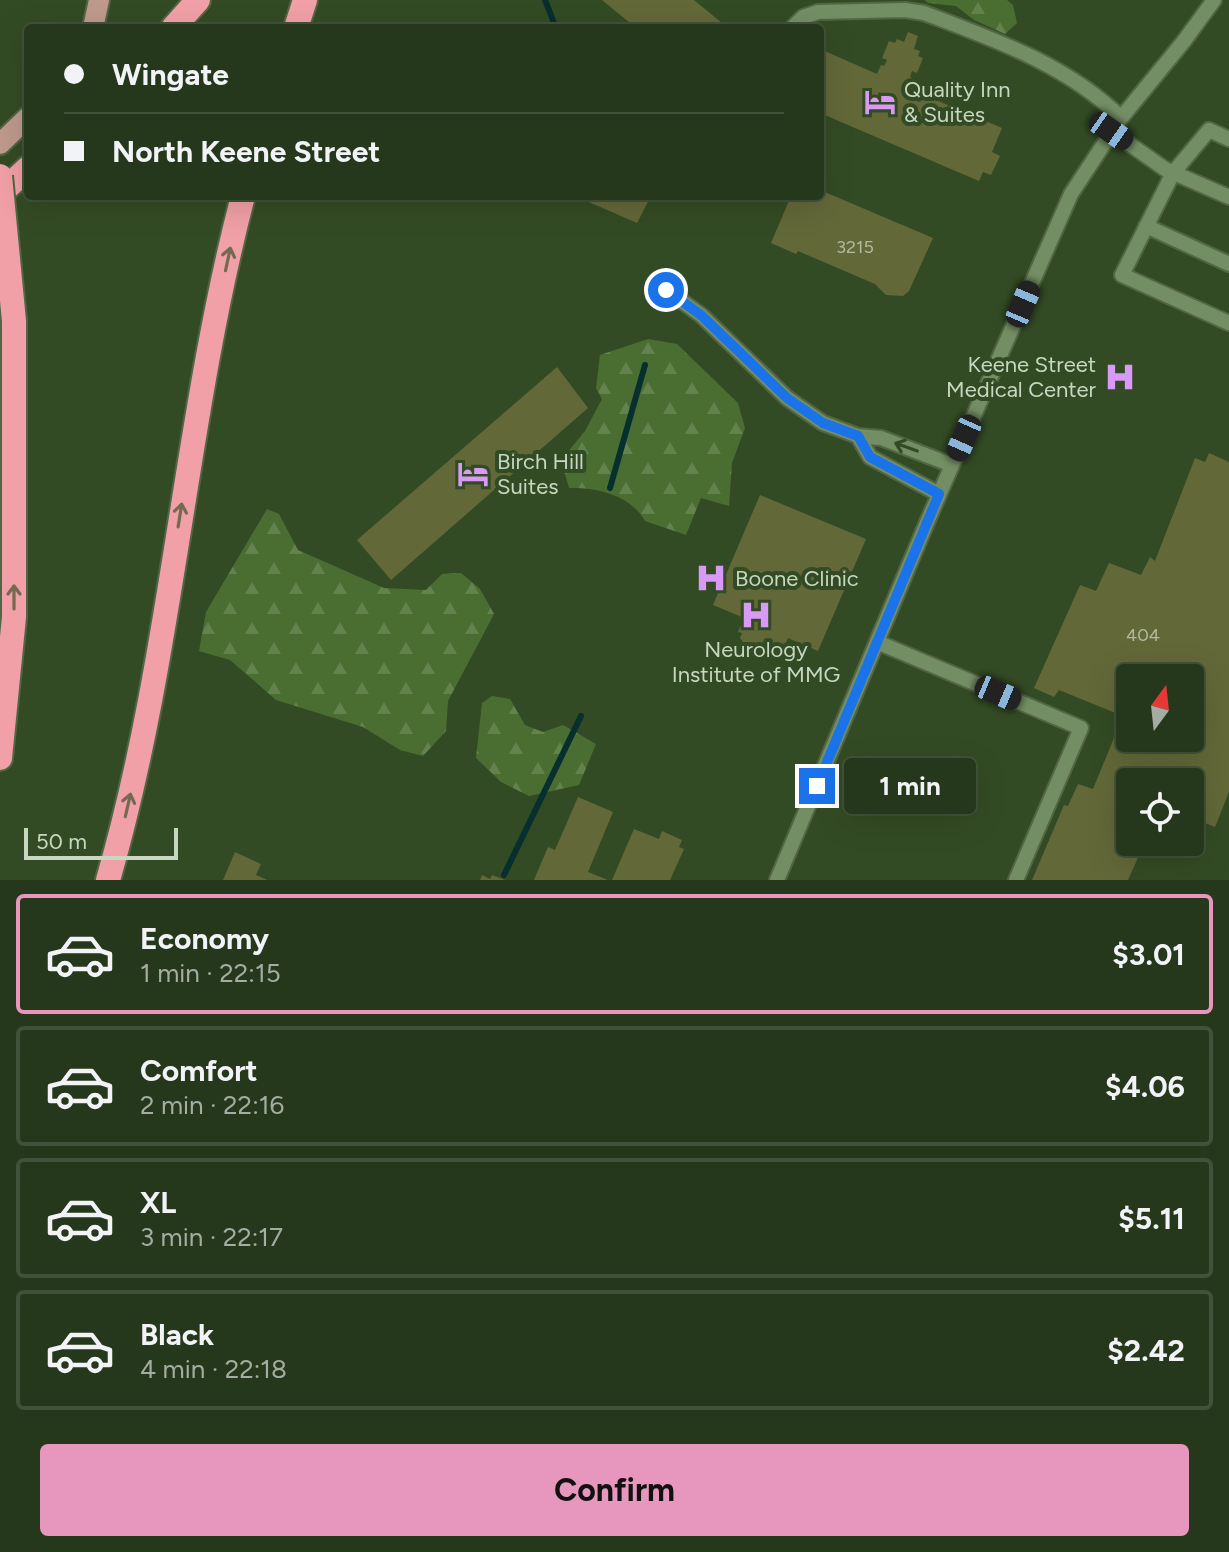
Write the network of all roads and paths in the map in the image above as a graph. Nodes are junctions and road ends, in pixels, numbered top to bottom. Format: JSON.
{"nodes":[{"id":1,"x":99,"y":0,"type":"edge"},
{"id":2,"x":198,"y":0,"type":"edge"},
{"id":3,"x":305,"y":0,"type":"edge"},
{"id":4,"x":1214,"y":0,"type":"edge"},
{"id":5,"x":94,"y":24,"type":"edge"},
{"id":6,"x":177,"y":24,"type":"edge"},
{"id":7,"x":297,"y":24,"type":"edge"},
{"id":8,"x":796,"y":24,"type":"edge"},
{"id":9,"x":1121,"y":118,"type":"junction"},
{"id":10,"x":24,"y":121,"type":"edge"},
{"id":11,"x":1111,"y":131,"type":"junction"},
{"id":12,"x":1229,"y":139,"type":"edge"},
{"id":13,"x":0,"y":144,"type":"edge"},
{"id":14,"x":24,"y":172,"type":"edge"},
{"id":15,"x":1173,"y":173,"type":"junction"},
{"id":16,"x":0,"y":176,"type":"edge"},
{"id":17,"x":0,"y":194,"type":"edge"},
{"id":18,"x":1229,"y":197,"type":"edge"},
{"id":19,"x":242,"y":200,"type":"edge"},
{"id":20,"x":1146,"y":226,"type":"junction"},
{"id":21,"x":1229,"y":264,"type":"edge"},
{"id":22,"x":666,"y":290,"type":"dead end"},
{"id":23,"x":1229,"y":323,"type":"edge"},
{"id":24,"x":858,"y":436,"type":"junction"},
{"id":25,"x":952,"y":465,"type":"junction"},
{"id":26,"x":939,"y":494,"type":"junction"},
{"id":27,"x":877,"y":642,"type":"junction"},
{"id":28,"x":0,"y":758,"type":"edge"},
{"id":29,"x":108,"y":880,"type":"edge"},
{"id":30,"x":777,"y":880,"type":"edge"},
{"id":31,"x":1016,"y":880,"type":"edge"}],
"edges":[{"from":1,"to":5,"type":"main road"},
{"from":2,"to":6,"type":"highway"},
{"from":3,"to":7,"type":"highway"},
{"from":4,"to":9,"type":"street"},
{"from":8,"to":9,"type":"street"},
{"from":9,"to":11,"type":"street"},
{"from":10,"to":13,"type":"main road"},
{"from":11,"to":15,"type":"street"},
{"from":11,"to":25,"type":"street"},
{"from":12,"to":15,"type":"street"},
{"from":14,"to":17,"type":"highway"},
{"from":15,"to":18,"type":"street"},
{"from":15,"to":20,"type":"street"},
{"from":28,"to":16,"type":"highway","one_way":true,"bridge":true},
{"from":29,"to":19,"type":"highway","one_way":true},
{"from":20,"to":21,"type":"street"},
{"from":20,"to":23,"type":"street"},
{"from":22,"to":24,"type":"street"},
{"from":25,"to":24,"type":"street","one_way":true},
{"from":24,"to":26,"type":"street"},
{"from":25,"to":26,"type":"street"},
{"from":26,"to":27,"type":"street"},
{"from":27,"to":30,"type":"street"},
{"from":27,"to":31,"type":"street"}]}
